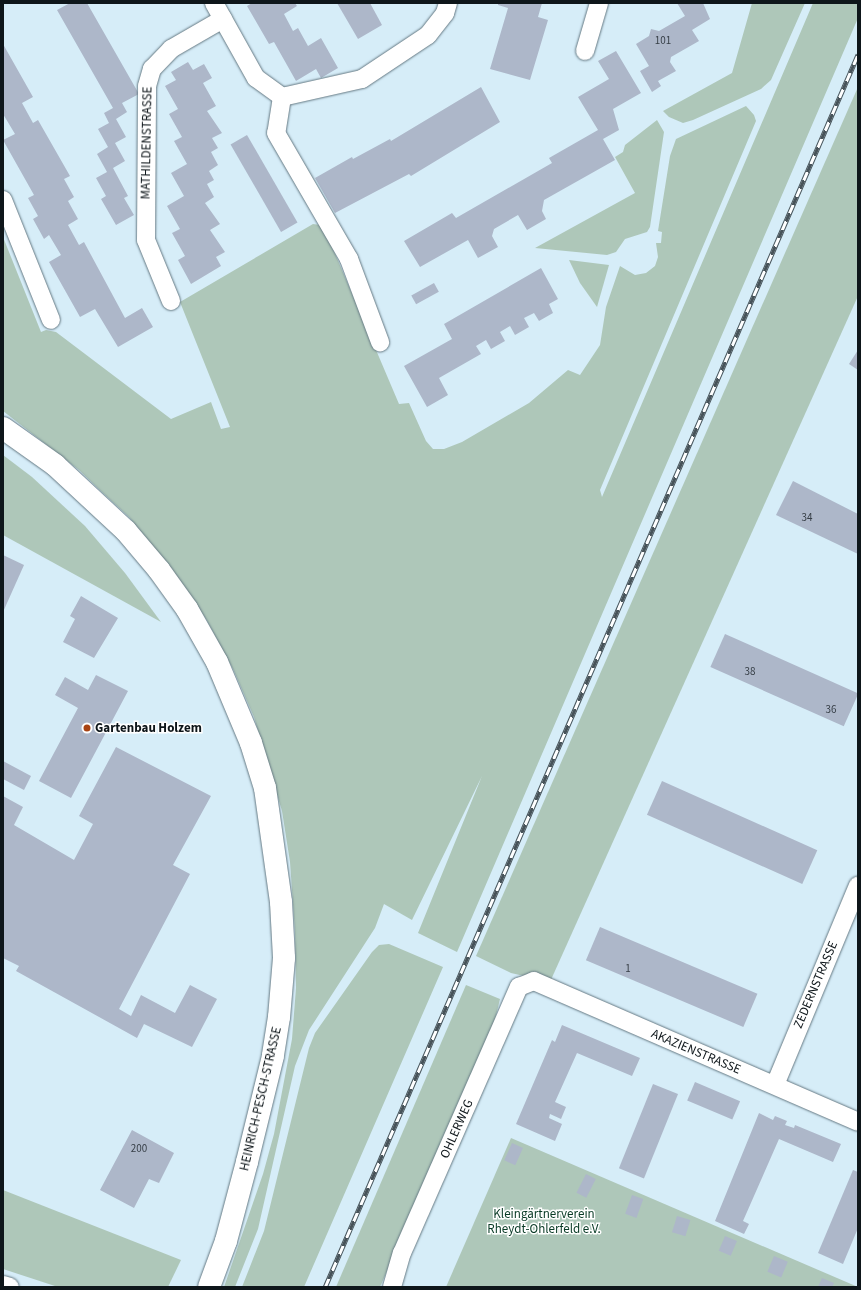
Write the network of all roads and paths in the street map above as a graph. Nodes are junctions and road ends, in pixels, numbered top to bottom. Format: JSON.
{"nodes":[{"id":1,"x":214,"y":3,"type":"edge"},
{"id":2,"x":448,"y":3,"type":"edge"},
{"id":3,"x":599,"y":3,"type":"edge"},
{"id":4,"x":223,"y":19,"type":"junction"},
{"id":5,"x":585,"y":51,"type":"dead end"},
{"id":6,"x":282,"y":97,"type":"junction"},
{"id":7,"x":3,"y":200,"type":"edge"},
{"id":8,"x":171,"y":301,"type":"dead end"},
{"id":9,"x":51,"y":320,"type":"dead end"},
{"id":10,"x":380,"y":342,"type":"dead end"},
{"id":11,"x":3,"y":428,"type":"edge"},
{"id":12,"x":858,"y":886,"type":"edge"},
{"id":13,"x":534,"y":981,"type":"joint"},
{"id":14,"x":774,"y":1085,"type":"junction"},
{"id":15,"x":858,"y":1122,"type":"edge"},
{"id":16,"x":3,"y":1285,"type":"edge"},
{"id":17,"x":10,"y":1287,"type":"edge"},
{"id":18,"x":209,"y":1287,"type":"edge"},
{"id":19,"x":392,"y":1287,"type":"edge"}],
"edges":[{"from":1,"to":4,"type":"street"},
{"from":2,"to":6,"type":"street"},
{"from":3,"to":5,"type":"street"},
{"from":4,"to":6,"type":"street"},
{"from":4,"to":8,"type":"street","name":"MATHILDENSTRASSE"},
{"from":6,"to":10,"type":"street"},
{"from":7,"to":9,"type":"street"},
{"from":11,"to":18,"type":"street","name":"HEINRICH-PESCH-STRASSE"},
{"from":12,"to":14,"type":"street","name":"ZEDERNSTRASSE"},
{"from":13,"to":14,"type":"street","name":"AKAZIENSTRASSE"},
{"from":13,"to":19,"type":"street","name":"OHLERWEG"},
{"from":14,"to":15,"type":"street","name":"AKAZIENSTRASSE"},
{"from":16,"to":17,"type":"street"}]}
